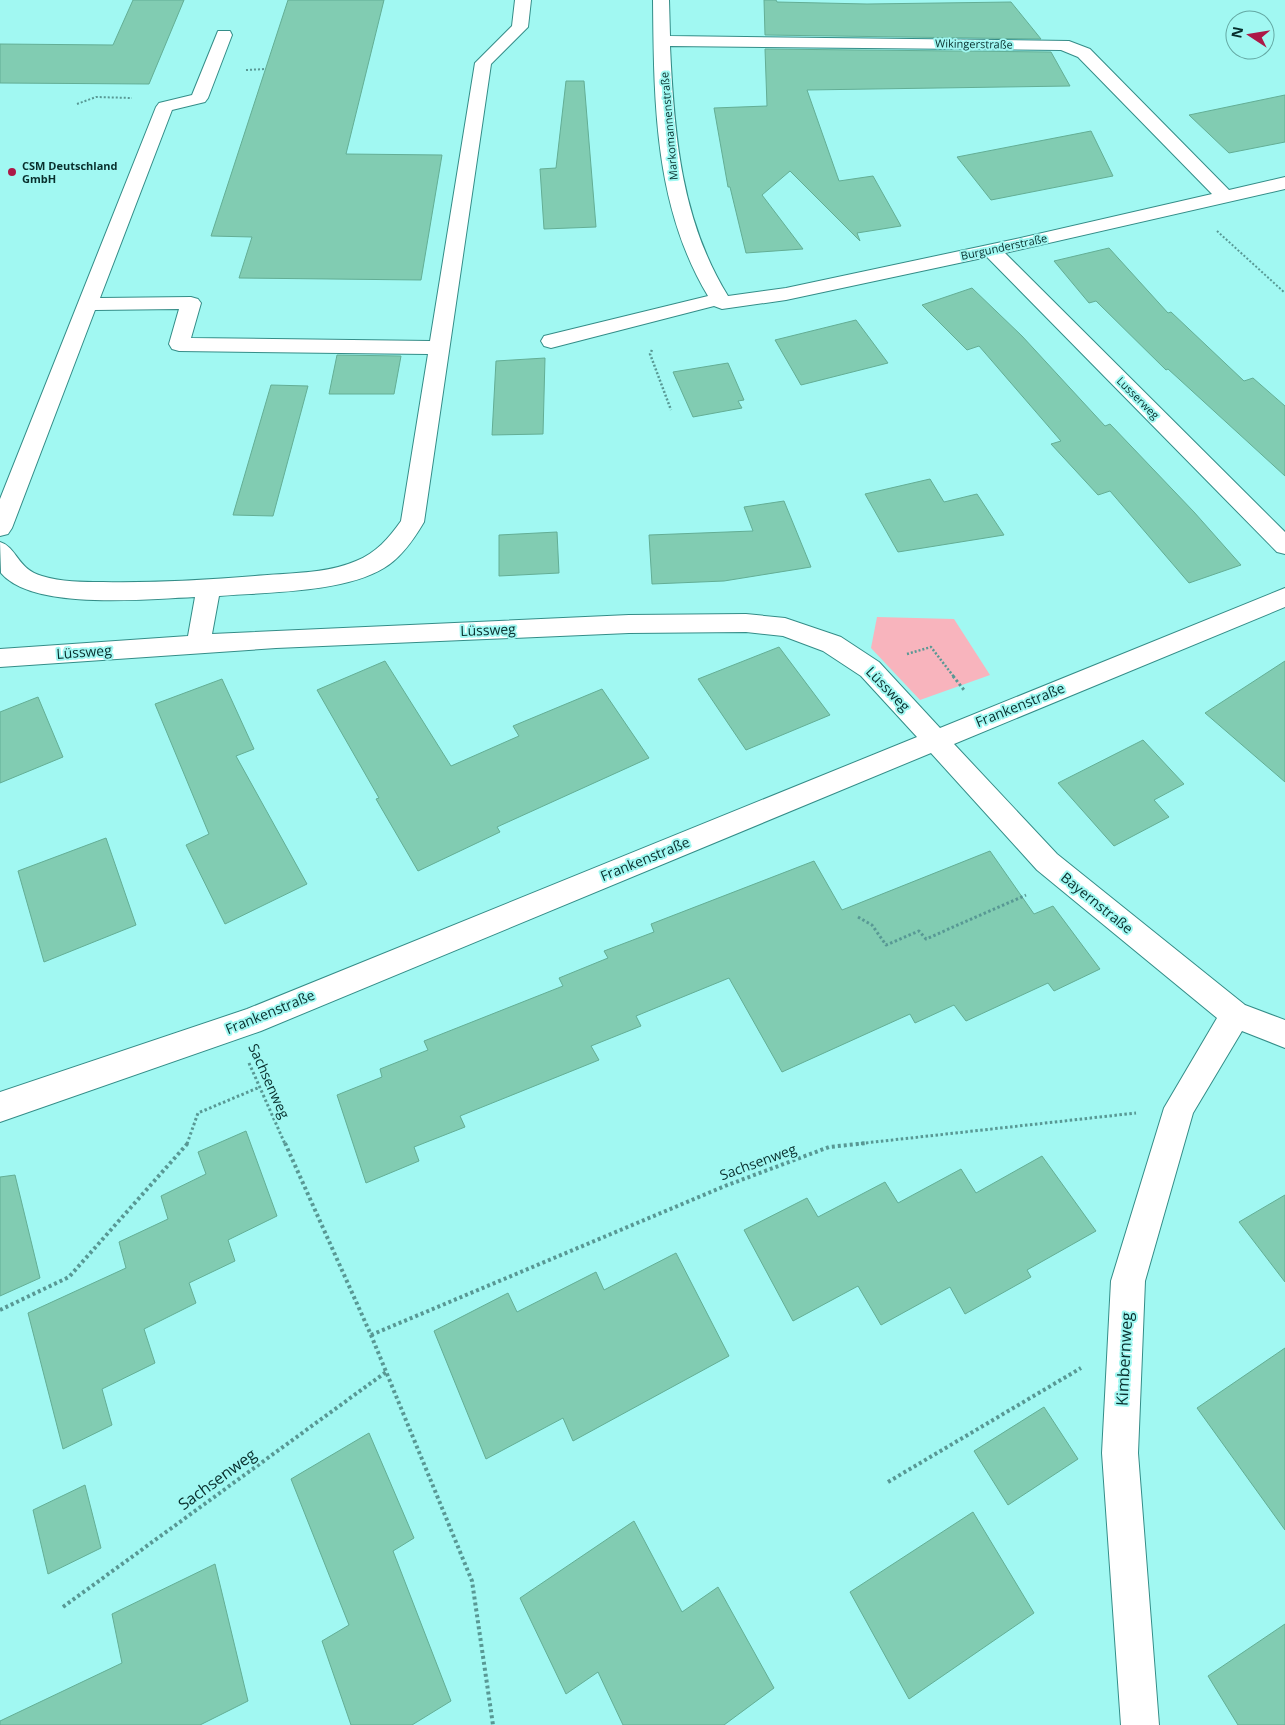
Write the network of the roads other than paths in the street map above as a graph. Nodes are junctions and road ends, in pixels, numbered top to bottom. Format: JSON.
{"nodes":[{"id":1,"x":522,"y":0,"type":"edge"},
{"id":2,"x":661,"y":0,"type":"edge"},
{"id":3,"x":224,"y":35,"type":"dead end"},
{"id":4,"x":662,"y":41,"type":"junction"},
{"id":5,"x":1285,"y":183,"type":"edge"},
{"id":6,"x":1225,"y":197,"type":"junction"},
{"id":7,"x":992,"y":250,"type":"junction"},
{"id":8,"x":720,"y":301,"type":"junction"},
{"id":9,"x":87,"y":304,"type":"junction"},
{"id":10,"x":551,"y":341,"type":"dead end"},
{"id":11,"x":440,"y":348,"type":"junction"},
{"id":12,"x":0,"y":528,"type":"edge"},
{"id":13,"x":1285,"y":546,"type":"edge"},
{"id":14,"x":0,"y":550,"type":"edge"},
{"id":15,"x":209,"y":588,"type":"junction"},
{"id":16,"x":1285,"y":597,"type":"edge"},
{"id":17,"x":198,"y":645,"type":"junction"},
{"id":18,"x":0,"y":658,"type":"edge"},
{"id":19,"x":935,"y":740,"type":"junction"},
{"id":20,"x":1235,"y":1015,"type":"junction"},
{"id":21,"x":1285,"y":1034,"type":"edge"},
{"id":22,"x":0,"y":1107,"type":"edge"},
{"id":23,"x":1140,"y":1725,"type":"edge"}],
"edges":[{"from":1,"to":11,"type":"street"},
{"from":2,"to":4,"type":"street","name":"Markomannenstraße"},
{"from":3,"to":9,"type":"street"},
{"from":4,"to":6,"type":"street","name":"Wikingerstraße"},
{"from":4,"to":8,"type":"street","name":"Markomannenstraße"},
{"from":5,"to":6,"type":"street","name":"Burgunderstraße"},
{"from":6,"to":7,"type":"street","name":"Burgunderstraße"},
{"from":7,"to":8,"type":"street","name":"Burgunderstraße"},
{"from":7,"to":13,"type":"street","name":"Lusserweg"},
{"from":8,"to":10,"type":"street","name":"Burgunderstraße"},
{"from":9,"to":11,"type":"street"},
{"from":9,"to":12,"type":"street"},
{"from":11,"to":15,"type":"street"},
{"from":14,"to":15,"type":"street"},
{"from":15,"to":17,"type":"street"},
{"from":16,"to":19,"type":"street","name":"Frankenstraße"},
{"from":17,"to":18,"type":"street","name":"Lüssweg"},
{"from":17,"to":19,"type":"street","name":"Lüssweg"},
{"from":19,"to":20,"type":"street","name":"Bayernstraße"},
{"from":19,"to":22,"type":"street","name":"Frankenstraße"},
{"from":20,"to":21,"type":"street","name":"Bayernstraße"},
{"from":20,"to":23,"type":"street","name":"Kimbernweg"}]}
